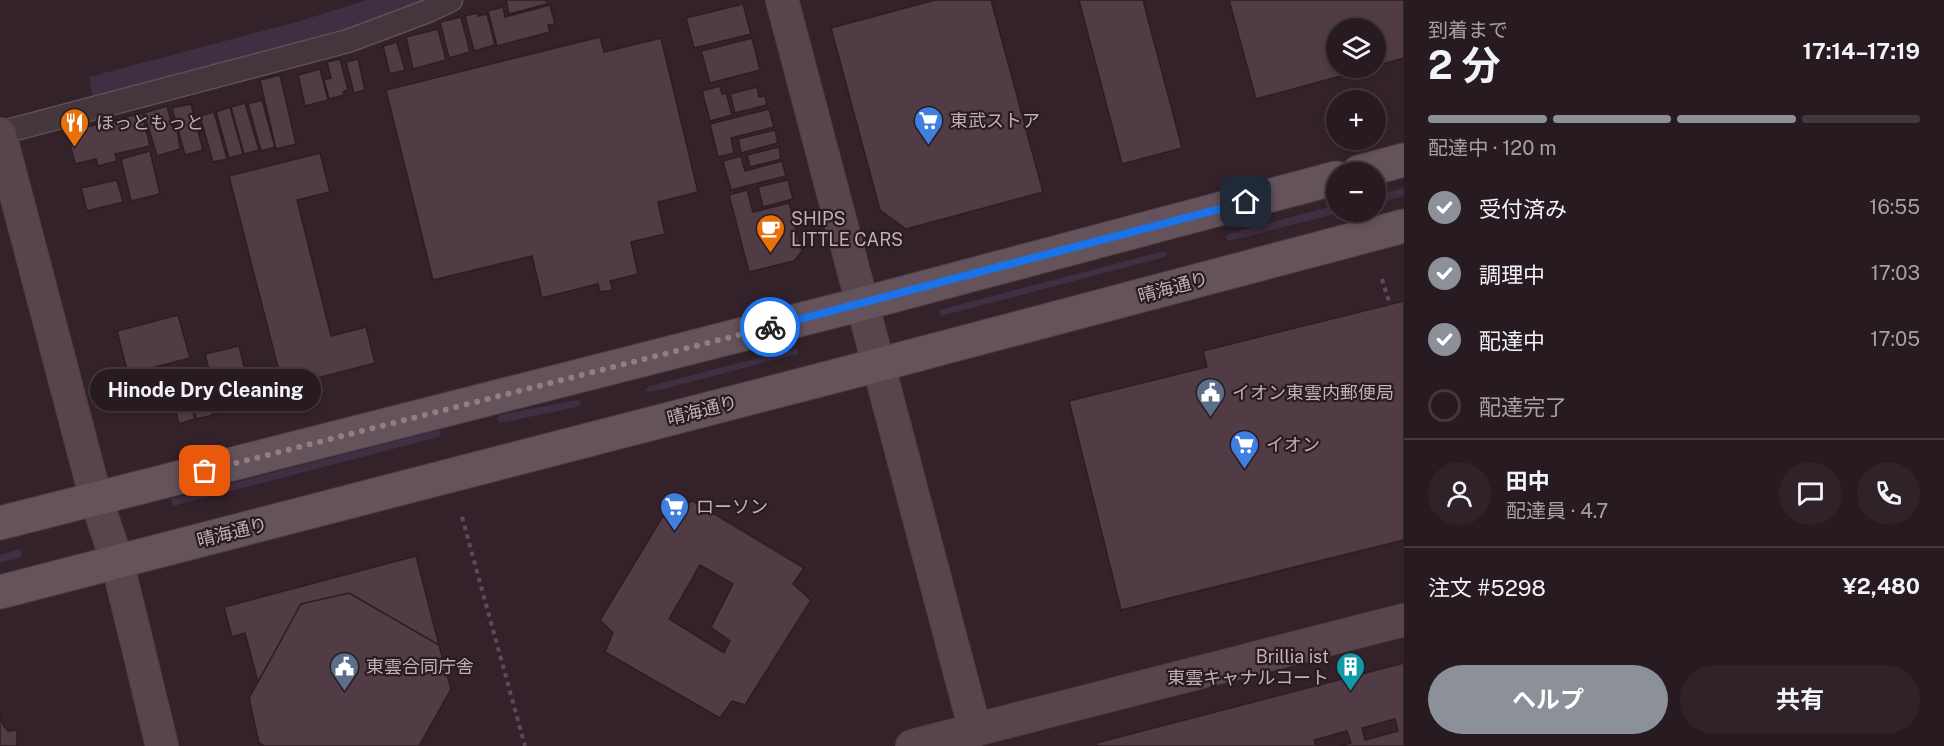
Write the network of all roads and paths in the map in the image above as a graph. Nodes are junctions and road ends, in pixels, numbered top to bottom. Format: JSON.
{"nodes":[{"id":1,"x":451,"y":0,"type":"edge"},
{"id":2,"x":782,"y":0,"type":"edge"},
{"id":3,"x":0,"y":134,"type":"edge"},
{"id":4,"x":1404,"y":160,"type":"edge"},
{"id":5,"x":1386,"y":165,"type":"edge"},
{"id":6,"x":1326,"y":181,"type":"edge"},
{"id":7,"x":1404,"y":226,"type":"edge"},
{"id":8,"x":1382,"y":279,"type":"dead end"},
{"id":9,"x":862,"y":304,"type":"junction"},
{"id":10,"x":1390,"y":305,"type":"dead end"},
{"id":11,"x":878,"y":365,"type":"junction"},
{"id":12,"x":96,"y":499,"type":"junction"},
{"id":13,"x":462,"y":517,"type":"dead end"},
{"id":14,"x":0,"y":523,"type":"edge"},
{"id":15,"x":117,"y":561,"type":"junction"},
{"id":16,"x":0,"y":592,"type":"edge"},
{"id":17,"x":1404,"y":620,"type":"edge"},
{"id":18,"x":975,"y":729,"type":"junction"},
{"id":19,"x":162,"y":746,"type":"edge"},
{"id":20,"x":525,"y":746,"type":"edge"},
{"id":21,"x":912,"y":746,"type":"edge"}],
"edges":[{"from":1,"to":3,"type":"street"},
{"from":2,"to":9,"type":"street"},
{"from":3,"to":12,"type":"street"},
{"from":4,"to":5,"type":"main road"},
{"from":6,"to":9,"type":"main road"},
{"from":7,"to":11,"type":"main road","name":"晴海通り"},
{"from":8,"to":10,"type":"path"},
{"from":9,"to":11,"type":"street"},
{"from":9,"to":12,"type":"main road"},
{"from":11,"to":15,"type":"main road","name":"晴海通り"},
{"from":11,"to":18,"type":"street"},
{"from":12,"to":14,"type":"main road"},
{"from":12,"to":15,"type":"street"},
{"from":13,"to":20,"type":"path"},
{"from":15,"to":16,"type":"main road","name":"晴海通り"},
{"from":15,"to":19,"type":"street"},
{"from":17,"to":18,"type":"street"},
{"from":18,"to":21,"type":"street"}]}
